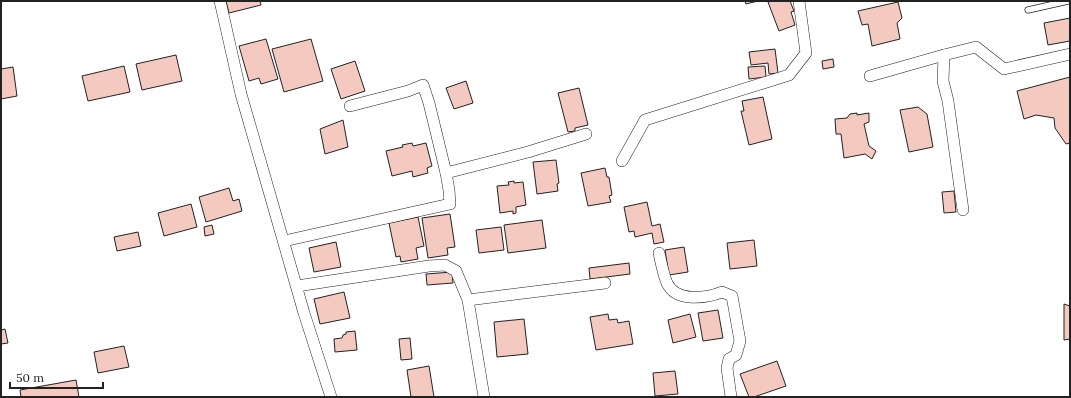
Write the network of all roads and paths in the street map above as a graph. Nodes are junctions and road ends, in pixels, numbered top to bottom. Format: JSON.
{"nodes":[{"id":1,"x":220,"y":1,"type":"edge"},
{"id":2,"x":799,"y":1,"type":"edge"},
{"id":3,"x":1068,"y":1,"type":"edge"},
{"id":4,"x":1028,"y":10,"type":"dead end"},
{"id":5,"x":1070,"y":54,"type":"edge"},
{"id":6,"x":944,"y":55,"type":"junction"},
{"id":7,"x":870,"y":76,"type":"dead end"},
{"id":8,"x":350,"y":106,"type":"dead end"},
{"id":9,"x":586,"y":134,"type":"dead end"},
{"id":10,"x":622,"y":161,"type":"dead end"},
{"id":11,"x":446,"y":173,"type":"junction"},
{"id":12,"x":963,"y":210,"type":"dead end"},
{"id":13,"x":284,"y":241,"type":"junction"},
{"id":14,"x":659,"y":253,"type":"dead end"},
{"id":15,"x":605,"y":284,"type":"dead end"},
{"id":16,"x":296,"y":286,"type":"junction"},
{"id":17,"x":468,"y":300,"type":"junction"},
{"id":18,"x":331,"y":397,"type":"edge"},
{"id":19,"x":484,"y":397,"type":"edge"},
{"id":20,"x":730,"y":397,"type":"edge"}],
"edges":[{"from":1,"to":13,"type":"street"},
{"from":2,"to":10,"type":"street"},
{"from":3,"to":4,"type":"lane"},
{"from":5,"to":6,"type":"street"},
{"from":6,"to":7,"type":"street"},
{"from":6,"to":12,"type":"street"},
{"from":8,"to":11,"type":"street"},
{"from":9,"to":11,"type":"street"},
{"from":11,"to":13,"type":"street"},
{"from":13,"to":16,"type":"street"},
{"from":14,"to":20,"type":"street"},
{"from":15,"to":17,"type":"street"},
{"from":16,"to":17,"type":"street"},
{"from":16,"to":18,"type":"street"},
{"from":17,"to":19,"type":"street"}]}
